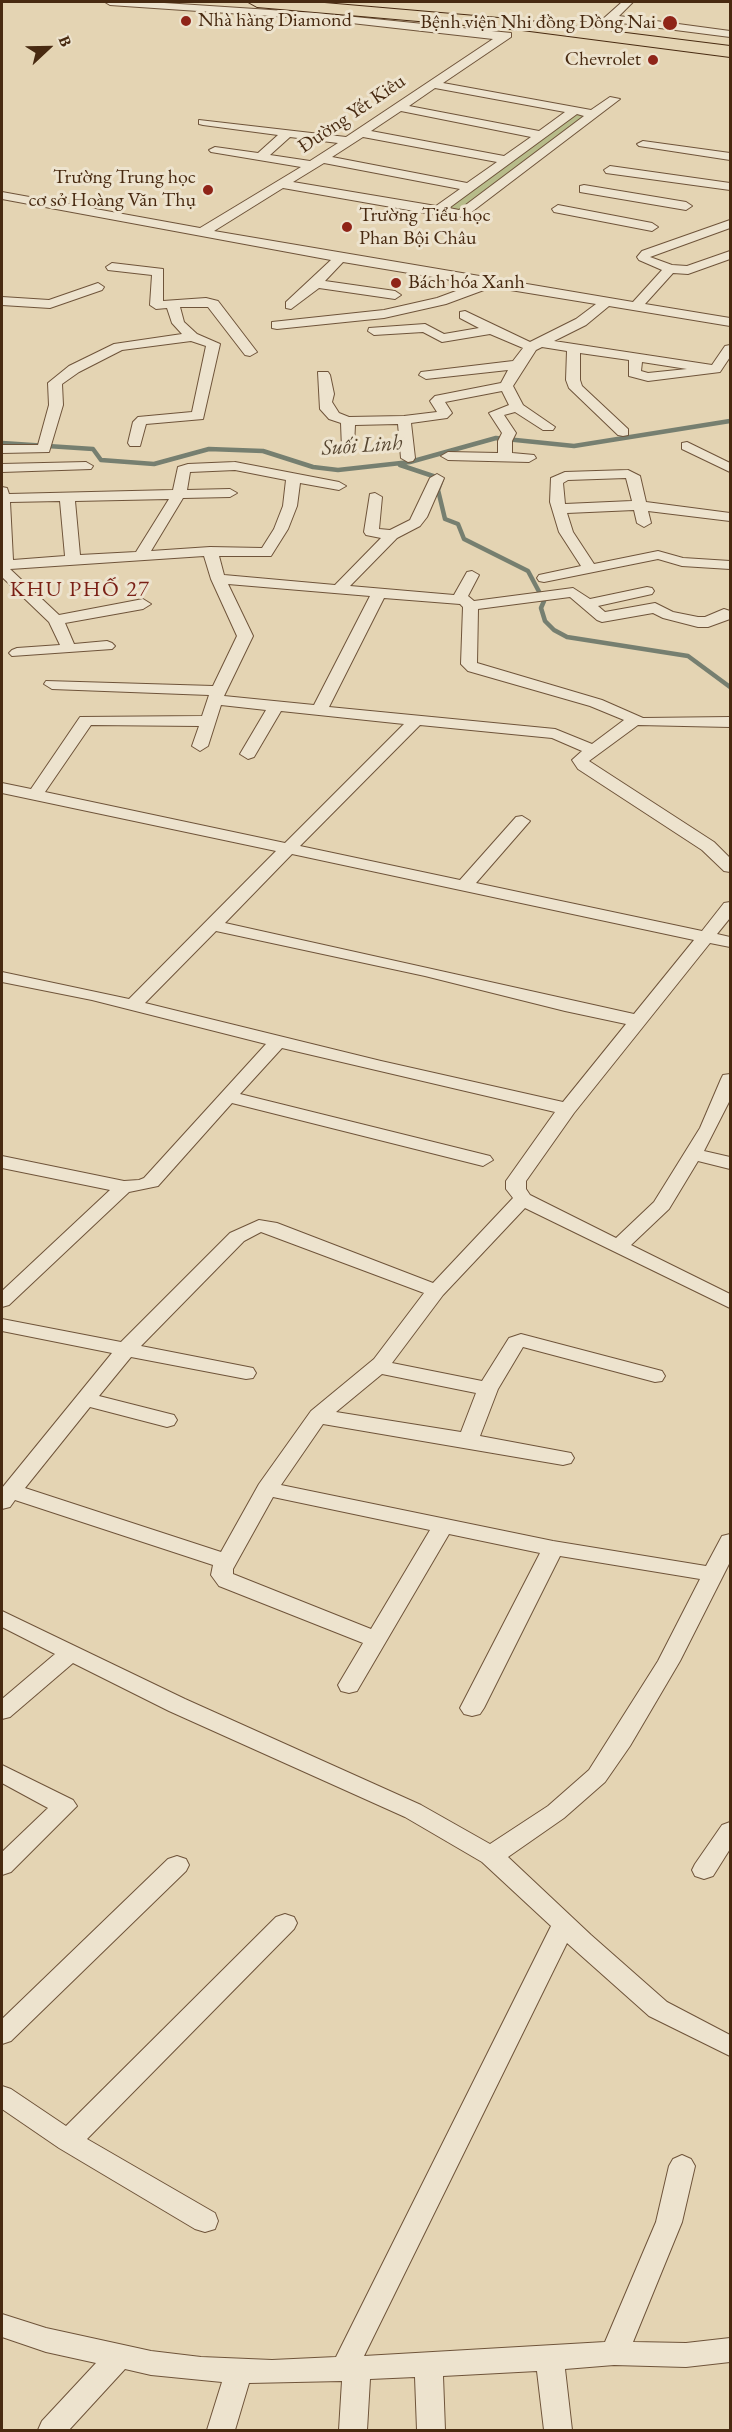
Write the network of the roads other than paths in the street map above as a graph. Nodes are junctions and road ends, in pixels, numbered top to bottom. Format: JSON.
{"nodes":[{"id":1,"x":110,"y":2,"type":"edge"},
{"id":2,"x":257,"y":2,"type":"edge"},
{"id":3,"x":296,"y":2,"type":"edge"},
{"id":4,"x":367,"y":2,"type":"edge"},
{"id":5,"x":628,"y":2,"type":"edge"},
{"id":6,"x":322,"y":6,"type":"junction"},
{"id":7,"x":604,"y":24,"type":"junction"},
{"id":8,"x":522,"y":25,"type":"junction"},
{"id":9,"x":730,"y":34,"type":"edge"},
{"id":10,"x":504,"y":37,"type":"junction"},
{"id":11,"x":730,"y":46,"type":"edge"},
{"id":12,"x":730,"y":52,"type":"edge"},
{"id":13,"x":432,"y":84,"type":"junction"},
{"id":14,"x":614,"y":99,"type":"dead end"},
{"id":15,"x":398,"y":107,"type":"junction"},
{"id":16,"x":574,"y":111,"type":"junction"},
{"id":17,"x":593,"y":114,"type":"junction"},
{"id":18,"x":203,"y":122,"type":"dead end"},
{"id":19,"x":288,"y":133,"type":"junction"},
{"id":20,"x":361,"y":133,"type":"junction"},
{"id":21,"x":541,"y":135,"type":"junction"},
{"id":22,"x":348,"y":141,"type":"junction"},
{"id":23,"x":643,"y":144,"type":"dead end"},
{"id":24,"x":215,"y":150,"type":"dead end"},
{"id":25,"x":261,"y":157,"type":"junction"},
{"id":26,"x":730,"y":157,"type":"edge"},
{"id":27,"x":505,"y":160,"type":"junction"},
{"id":28,"x":317,"y":162,"type":"junction"},
{"id":29,"x":610,"y":170,"type":"dead end"},
{"id":30,"x":282,"y":184,"type":"junction"},
{"id":31,"x":469,"y":187,"type":"junction"},
{"id":32,"x":730,"y":187,"type":"edge"},
{"id":33,"x":584,"y":189,"type":"dead end"},
{"id":34,"x":2,"y":195,"type":"edge"},
{"id":35,"x":686,"y":206,"type":"dead end"},
{"id":36,"x":558,"y":209,"type":"dead end"},
{"id":37,"x":437,"y":211,"type":"junction"},
{"id":38,"x":729,"y":226,"type":"edge"},
{"id":39,"x":652,"y":227,"type":"dead end"},
{"id":40,"x":203,"y":232,"type":"junction"},
{"id":41,"x":730,"y":255,"type":"edge"},
{"id":42,"x":340,"y":258,"type":"junction"},
{"id":43,"x":112,"y":267,"type":"dead end"},
{"id":44,"x":670,"y":269,"type":"junction"},
{"id":45,"x":490,"y":283,"type":"junction"},
{"id":46,"x":316,"y":284,"type":"junction"},
{"id":47,"x":98,"y":287,"type":"dead end"},
{"id":48,"x":395,"y":295,"type":"dead end"},
{"id":49,"x":2,"y":301,"type":"edge"},
{"id":50,"x":606,"y":302,"type":"junction"},
{"id":51,"x":173,"y":305,"type":"junction"},
{"id":52,"x":291,"y":305,"type":"dead end"},
{"id":53,"x":636,"y":307,"type":"junction"},
{"id":54,"x":465,"y":315,"type":"dead end"},
{"id":55,"x":730,"y":322,"type":"edge"},
{"id":56,"x":277,"y":325,"type":"dead end"},
{"id":57,"x":490,"y":330,"type":"junction"},
{"id":58,"x":374,"y":331,"type":"dead end"},
{"id":59,"x":192,"y":337,"type":"junction"},
{"id":60,"x":537,"y":345,"type":"junction"},
{"id":61,"x":574,"y":349,"type":"junction"},
{"id":62,"x":730,"y":349,"type":"edge"},
{"id":63,"x":250,"y":352,"type":"dead end"},
{"id":64,"x":636,"y":357,"type":"junction"},
{"id":65,"x":517,"y":365,"type":"junction"},
{"id":66,"x":715,"y":369,"type":"junction"},
{"id":67,"x":323,"y":375,"type":"dead end"},
{"id":68,"x":426,"y":375,"type":"dead end"},
{"id":69,"x":506,"y":386,"type":"junction"},
{"id":70,"x":517,"y":407,"type":"junction"},
{"id":71,"x":404,"y":420,"type":"junction"},
{"id":72,"x":348,"y":421,"type":"junction"},
{"id":73,"x":548,"y":428,"type":"dead end"},
{"id":74,"x":623,"y":432,"type":"dead end"},
{"id":75,"x":135,"y":443,"type":"dead end"},
{"id":76,"x":347,"y":446,"type":"dead end"},
{"id":77,"x":687,"y":446,"type":"dead end"},
{"id":78,"x":2,"y":449,"type":"edge"},
{"id":79,"x":448,"y":456,"type":"dead end"},
{"id":80,"x":505,"y":457,"type":"junction"},
{"id":81,"x":408,"y":458,"type":"dead end"},
{"id":82,"x":529,"y":458,"type":"dead end"},
{"id":83,"x":86,"y":466,"type":"dead end"},
{"id":84,"x":2,"y":468,"type":"edge"},
{"id":85,"x":730,"y":468,"type":"edge"},
{"id":86,"x":437,"y":478,"type":"dead end"},
{"id":87,"x":293,"y":479,"type":"junction"},
{"id":88,"x":339,"y":486,"type":"dead end"},
{"id":89,"x":2,"y":491,"type":"edge"},
{"id":90,"x":180,"y":492,"type":"junction"},
{"id":91,"x":230,"y":493,"type":"dead end"},
{"id":92,"x":67,"y":496,"type":"junction"},
{"id":93,"x":375,"y":497,"type":"dead end"},
{"id":94,"x":2,"y":498,"type":"edge"},
{"id":95,"x":639,"y":505,"type":"junction"},
{"id":96,"x":559,"y":509,"type":"junction"},
{"id":97,"x":730,"y":518,"type":"edge"},
{"id":98,"x":644,"y":523,"type":"dead end"},
{"id":99,"x":392,"y":536,"type":"junction"},
{"id":100,"x":210,"y":551,"type":"junction"},
{"id":101,"x":141,"y":555,"type":"junction"},
{"id":102,"x":73,"y":561,"type":"junction"},
{"id":103,"x":730,"y":565,"type":"edge"},
{"id":104,"x":3,"y":566,"type":"edge"},
{"id":105,"x":590,"y":569,"type":"junction"},
{"id":106,"x":472,"y":575,"type":"dead end"},
{"id":107,"x":543,"y":578,"type":"dead end"},
{"id":108,"x":218,"y":579,"type":"junction"},
{"id":109,"x":339,"y":589,"type":"junction"},
{"id":110,"x":647,"y":591,"type":"dead end"},
{"id":111,"x":379,"y":592,"type":"junction"},
{"id":112,"x":464,"y":603,"type":"junction"},
{"id":113,"x":143,"y":604,"type":"dead end"},
{"id":114,"x":587,"y":604,"type":"junction"},
{"id":115,"x":730,"y":615,"type":"edge"},
{"id":116,"x":56,"y":620,"type":"junction"},
{"id":117,"x":107,"y":646,"type":"dead end"},
{"id":118,"x":69,"y":649,"type":"junction"},
{"id":119,"x":17,"y":652,"type":"dead end"},
{"id":120,"x":52,"y":684,"type":"dead end"},
{"id":121,"x":218,"y":696,"type":"junction"},
{"id":122,"x":276,"y":706,"type":"junction"},
{"id":123,"x":319,"y":711,"type":"junction"},
{"id":124,"x":210,"y":721,"type":"junction"},
{"id":125,"x":414,"y":722,"type":"junction"},
{"id":126,"x":644,"y":722,"type":"dead end"},
{"id":127,"x":730,"y":722,"type":"edge"},
{"id":128,"x":200,"y":746,"type":"dead end"},
{"id":129,"x":594,"y":750,"type":"junction"},
{"id":130,"x":248,"y":754,"type":"dead end"},
{"id":131,"x":2,"y":788,"type":"edge"},
{"id":132,"x":35,"y":795,"type":"junction"},
{"id":133,"x":522,"y":821,"type":"dead end"},
{"id":134,"x":285,"y":850,"type":"junction"},
{"id":135,"x":730,"y":867,"type":"edge"},
{"id":136,"x":465,"y":885,"type":"junction"},
{"id":137,"x":730,"y":907,"type":"edge"},
{"id":138,"x":212,"y":925,"type":"junction"},
{"id":139,"x":709,"y":937,"type":"junction"},
{"id":140,"x":730,"y":942,"type":"edge"},
{"id":141,"x":2,"y":977,"type":"edge"},
{"id":142,"x":133,"y":1005,"type":"junction"},
{"id":143,"x":640,"y":1021,"type":"junction"},
{"id":144,"x":277,"y":1042,"type":"junction"},
{"id":145,"x":730,"y":1078,"type":"edge"},
{"id":146,"x":230,"y":1097,"type":"junction"},
{"id":147,"x":567,"y":1109,"type":"junction"},
{"id":148,"x":693,"y":1154,"type":"junction"},
{"id":149,"x":483,"y":1160,"type":"dead end"},
{"id":150,"x":2,"y":1162,"type":"edge"},
{"id":151,"x":730,"y":1163,"type":"edge"},
{"id":152,"x":124,"y":1187,"type":"junction"},
{"id":153,"x":523,"y":1199,"type":"junction"},
{"id":154,"x":619,"y":1246,"type":"junction"},
{"id":155,"x":436,"y":1291,"type":"junction"},
{"id":156,"x":2,"y":1301,"type":"edge"},
{"id":157,"x":730,"y":1302,"type":"edge"},
{"id":158,"x":2,"y":1324,"type":"edge"},
{"id":159,"x":125,"y":1350,"type":"junction"},
{"id":160,"x":378,"y":1367,"type":"junction"},
{"id":161,"x":246,"y":1373,"type":"dead end"},
{"id":162,"x":655,"y":1376,"type":"dead end"},
{"id":163,"x":488,"y":1389,"type":"junction"},
{"id":164,"x":85,"y":1399,"type":"junction"},
{"id":165,"x":318,"y":1416,"type":"junction"},
{"id":166,"x":167,"y":1420,"type":"dead end"},
{"id":167,"x":468,"y":1440,"type":"junction"},
{"id":168,"x":563,"y":1458,"type":"dead end"},
{"id":169,"x":267,"y":1489,"type":"junction"},
{"id":170,"x":6,"y":1497,"type":"edge"},
{"id":171,"x":443,"y":1526,"type":"junction"},
{"id":172,"x":730,"y":1541,"type":"edge"},
{"id":173,"x":553,"y":1548,"type":"junction"},
{"id":174,"x":225,"y":1561,"type":"junction"},
{"id":175,"x":713,"y":1574,"type":"junction"},
{"id":176,"x":2,"y":1618,"type":"edge"},
{"id":177,"x":375,"y":1639,"type":"junction"},
{"id":178,"x":69,"y":1654,"type":"junction"},
{"id":179,"x":350,"y":1685,"type":"dead end"},
{"id":180,"x":472,"y":1708,"type":"dead end"},
{"id":181,"x":2,"y":1711,"type":"edge"},
{"id":182,"x":2,"y":1773,"type":"edge"},
{"id":183,"x":730,"y":1831,"type":"edge"},
{"id":184,"x":491,"y":1856,"type":"junction"},
{"id":185,"x":177,"y":1865,"type":"dead end"},
{"id":186,"x":2,"y":1866,"type":"edge"},
{"id":187,"x":704,"y":1870,"type":"dead end"},
{"id":188,"x":285,"y":1923,"type":"dead end"},
{"id":189,"x":564,"y":1924,"type":"junction"},
{"id":190,"x":2,"y":2034,"type":"edge"},
{"id":191,"x":730,"y":2046,"type":"edge"},
{"id":192,"x":2,"y":2096,"type":"edge"},
{"id":193,"x":68,"y":2141,"type":"junction"},
{"id":194,"x":682,"y":2166,"type":"dead end"},
{"id":195,"x":205,"y":2221,"type":"dead end"},
{"id":196,"x":2,"y":2326,"type":"edge"},
{"id":197,"x":730,"y":2350,"type":"edge"},
{"id":198,"x":614,"y":2353,"type":"junction"},
{"id":199,"x":119,"y":2356,"type":"junction"},
{"id":200,"x":550,"y":2359,"type":"junction"},
{"id":201,"x":429,"y":2365,"type":"junction"},
{"id":202,"x":351,"y":2369,"type":"junction"},
{"id":203,"x":239,"y":2371,"type":"junction"},
{"id":204,"x":52,"y":2430,"type":"edge"},
{"id":205,"x":221,"y":2430,"type":"edge"},
{"id":206,"x":353,"y":2430,"type":"edge"},
{"id":207,"x":431,"y":2430,"type":"edge"},
{"id":208,"x":558,"y":2430,"type":"edge"}],
"edges":[{"from":1,"to":10,"type":"street"},
{"from":2,"to":6,"type":"highway"},
{"from":3,"to":6,"type":"highway"},
{"from":4,"to":7,"type":"highway"},
{"from":5,"to":7,"type":"street"},
{"from":6,"to":8,"type":"highway"},
{"from":7,"to":9,"type":"street"},
{"from":7,"to":11,"type":"highway"},
{"from":8,"to":10,"type":"street","name":"Đường Yết Kiêu"},
{"from":8,"to":12,"type":"highway"},
{"from":10,"to":13,"type":"street","name":"Đường Yết Kiêu"},
{"from":13,"to":15,"type":"street","name":"Đường Yết Kiêu"},
{"from":13,"to":16,"type":"street"},
{"from":14,"to":17,"type":"street"},
{"from":15,"to":20,"type":"street","name":"Đường Yết Kiêu"},
{"from":15,"to":21,"type":"street"},
{"from":16,"to":17,"type":"street"},
{"from":16,"to":21,"type":"street"},
{"from":17,"to":37,"type":"street"},
{"from":18,"to":19,"type":"street"},
{"from":19,"to":22,"type":"street"},
{"from":19,"to":25,"type":"street"},
{"from":20,"to":22,"type":"street","name":"Đường Yết Kiêu"},
{"from":20,"to":27,"type":"street"},
{"from":21,"to":27,"type":"street"},
{"from":22,"to":28,"type":"street","name":"Đường Yết Kiêu"},
{"from":23,"to":26,"type":"street"},
{"from":24,"to":25,"type":"street"},
{"from":25,"to":28,"type":"street"},
{"from":27,"to":31,"type":"street"},
{"from":28,"to":30,"type":"street","name":"Đường Yết Kiêu"},
{"from":28,"to":31,"type":"street"},
{"from":29,"to":32,"type":"street"},
{"from":30,"to":37,"type":"street"},
{"from":30,"to":40,"type":"street","name":"Đường Yết Kiêu"},
{"from":31,"to":37,"type":"street"},
{"from":33,"to":35,"type":"street"},
{"from":34,"to":40,"type":"street"},
{"from":36,"to":39,"type":"street"},
{"from":38,"to":44,"type":"street"},
{"from":40,"to":42,"type":"street"},
{"from":41,"to":44,"type":"street"},
{"from":42,"to":45,"type":"street"},
{"from":42,"to":46,"type":"street"},
{"from":43,"to":51,"type":"street"},
{"from":44,"to":53,"type":"street"},
{"from":45,"to":50,"type":"street"},
{"from":45,"to":56,"type":"street"},
{"from":46,"to":48,"type":"street"},
{"from":46,"to":52,"type":"street"},
{"from":47,"to":49,"type":"street"},
{"from":50,"to":53,"type":"street"},
{"from":50,"to":60,"type":"street"},
{"from":51,"to":59,"type":"street"},
{"from":51,"to":63,"type":"street"},
{"from":53,"to":55,"type":"street"},
{"from":54,"to":57,"type":"street"},
{"from":57,"to":58,"type":"street"},
{"from":57,"to":60,"type":"street"},
{"from":59,"to":75,"type":"street"},
{"from":59,"to":78,"type":"street"},
{"from":60,"to":61,"type":"street"},
{"from":60,"to":65,"type":"street"},
{"from":61,"to":64,"type":"street"},
{"from":61,"to":74,"type":"street"},
{"from":62,"to":66,"type":"street"},
{"from":64,"to":66,"type":"street"},
{"from":64,"to":66,"type":"street"},
{"from":65,"to":68,"type":"street"},
{"from":65,"to":69,"type":"street"},
{"from":67,"to":72,"type":"street"},
{"from":69,"to":70,"type":"street"},
{"from":69,"to":71,"type":"street"},
{"from":70,"to":73,"type":"street"},
{"from":70,"to":80,"type":"street"},
{"from":71,"to":72,"type":"street"},
{"from":71,"to":81,"type":"street"},
{"from":72,"to":76,"type":"street"},
{"from":77,"to":85,"type":"street"},
{"from":79,"to":80,"type":"street"},
{"from":80,"to":82,"type":"street"},
{"from":83,"to":84,"type":"street"},
{"from":86,"to":99,"type":"street"},
{"from":87,"to":88,"type":"street"},
{"from":87,"to":90,"type":"street"},
{"from":87,"to":100,"type":"street"},
{"from":89,"to":94,"type":"street"},
{"from":90,"to":91,"type":"street"},
{"from":90,"to":92,"type":"street"},
{"from":90,"to":101,"type":"street"},
{"from":92,"to":94,"type":"street"},
{"from":92,"to":102,"type":"street"},
{"from":93,"to":99,"type":"street"},
{"from":94,"to":104,"type":"street"},
{"from":95,"to":96,"type":"street"},
{"from":95,"to":96,"type":"street"},
{"from":95,"to":97,"type":"street"},
{"from":95,"to":98,"type":"street"},
{"from":96,"to":105,"type":"street"},
{"from":99,"to":109,"type":"street"},
{"from":100,"to":101,"type":"street"},
{"from":100,"to":108,"type":"street"},
{"from":101,"to":102,"type":"street"},
{"from":102,"to":104,"type":"street"},
{"from":103,"to":105,"type":"street"},
{"from":104,"to":116,"type":"street"},
{"from":105,"to":107,"type":"street"},
{"from":106,"to":112,"type":"street"},
{"from":108,"to":109,"type":"street"},
{"from":108,"to":121,"type":"street"},
{"from":109,"to":111,"type":"street"},
{"from":110,"to":114,"type":"street"},
{"from":111,"to":112,"type":"street"},
{"from":111,"to":123,"type":"street"},
{"from":112,"to":114,"type":"street"},
{"from":112,"to":129,"type":"street"},
{"from":113,"to":116,"type":"street"},
{"from":114,"to":115,"type":"street"},
{"from":116,"to":118,"type":"street"},
{"from":117,"to":118,"type":"street"},
{"from":118,"to":119,"type":"street"},
{"from":120,"to":121,"type":"street"},
{"from":121,"to":122,"type":"street"},
{"from":121,"to":124,"type":"street"},
{"from":122,"to":123,"type":"street"},
{"from":122,"to":130,"type":"street"},
{"from":123,"to":125,"type":"street"},
{"from":124,"to":128,"type":"street"},
{"from":124,"to":132,"type":"street"},
{"from":125,"to":129,"type":"street"},
{"from":125,"to":134,"type":"street"},
{"from":126,"to":127,"type":"street"},
{"from":129,"to":135,"type":"street"},
{"from":131,"to":132,"type":"street"},
{"from":132,"to":134,"type":"street"},
{"from":133,"to":136,"type":"street"},
{"from":134,"to":136,"type":"street"},
{"from":134,"to":138,"type":"street"},
{"from":136,"to":139,"type":"street"},
{"from":137,"to":139,"type":"street"},
{"from":138,"to":142,"type":"street"},
{"from":138,"to":143,"type":"street"},
{"from":139,"to":140,"type":"street"},
{"from":139,"to":143,"type":"street"},
{"from":141,"to":142,"type":"street"},
{"from":142,"to":144,"type":"street"},
{"from":143,"to":147,"type":"street"},
{"from":144,"to":146,"type":"street"},
{"from":144,"to":147,"type":"street"},
{"from":145,"to":148,"type":"street"},
{"from":146,"to":149,"type":"street"},
{"from":146,"to":152,"type":"street"},
{"from":147,"to":153,"type":"street"},
{"from":148,"to":151,"type":"street"},
{"from":148,"to":154,"type":"street"},
{"from":150,"to":152,"type":"street"},
{"from":152,"to":156,"type":"street"},
{"from":153,"to":154,"type":"street"},
{"from":153,"to":155,"type":"street"},
{"from":154,"to":157,"type":"street"},
{"from":155,"to":159,"type":"street"},
{"from":155,"to":160,"type":"street"},
{"from":158,"to":159,"type":"street"},
{"from":159,"to":161,"type":"street"},
{"from":159,"to":164,"type":"street"},
{"from":160,"to":163,"type":"street"},
{"from":160,"to":165,"type":"street"},
{"from":162,"to":163,"type":"street"},
{"from":163,"to":167,"type":"street"},
{"from":164,"to":166,"type":"street"},
{"from":164,"to":170,"type":"street"},
{"from":165,"to":167,"type":"street"},
{"from":165,"to":169,"type":"street"},
{"from":167,"to":168,"type":"street"},
{"from":169,"to":171,"type":"street"},
{"from":169,"to":174,"type":"street"},
{"from":170,"to":174,"type":"street"},
{"from":171,"to":173,"type":"street"},
{"from":171,"to":177,"type":"street"},
{"from":172,"to":175,"type":"street"},
{"from":173,"to":175,"type":"street"},
{"from":173,"to":180,"type":"street"},
{"from":174,"to":177,"type":"street"},
{"from":175,"to":184,"type":"street"},
{"from":176,"to":178,"type":"street"},
{"from":177,"to":179,"type":"street"},
{"from":178,"to":181,"type":"street"},
{"from":178,"to":184,"type":"street"},
{"from":182,"to":186,"type":"street"},
{"from":183,"to":187,"type":"street"},
{"from":184,"to":189,"type":"street"},
{"from":185,"to":190,"type":"street"},
{"from":188,"to":193,"type":"street"},
{"from":189,"to":191,"type":"street"},
{"from":189,"to":202,"type":"street"},
{"from":192,"to":193,"type":"street"},
{"from":193,"to":195,"type":"street"},
{"from":194,"to":198,"type":"street"},
{"from":196,"to":199,"type":"street"},
{"from":197,"to":198,"type":"street"},
{"from":198,"to":200,"type":"street"},
{"from":199,"to":203,"type":"street"},
{"from":199,"to":204,"type":"street"},
{"from":200,"to":201,"type":"street"},
{"from":200,"to":208,"type":"street"},
{"from":201,"to":202,"type":"street"},
{"from":201,"to":207,"type":"street"},
{"from":202,"to":203,"type":"street"},
{"from":202,"to":206,"type":"street"},
{"from":203,"to":205,"type":"street"}]}
